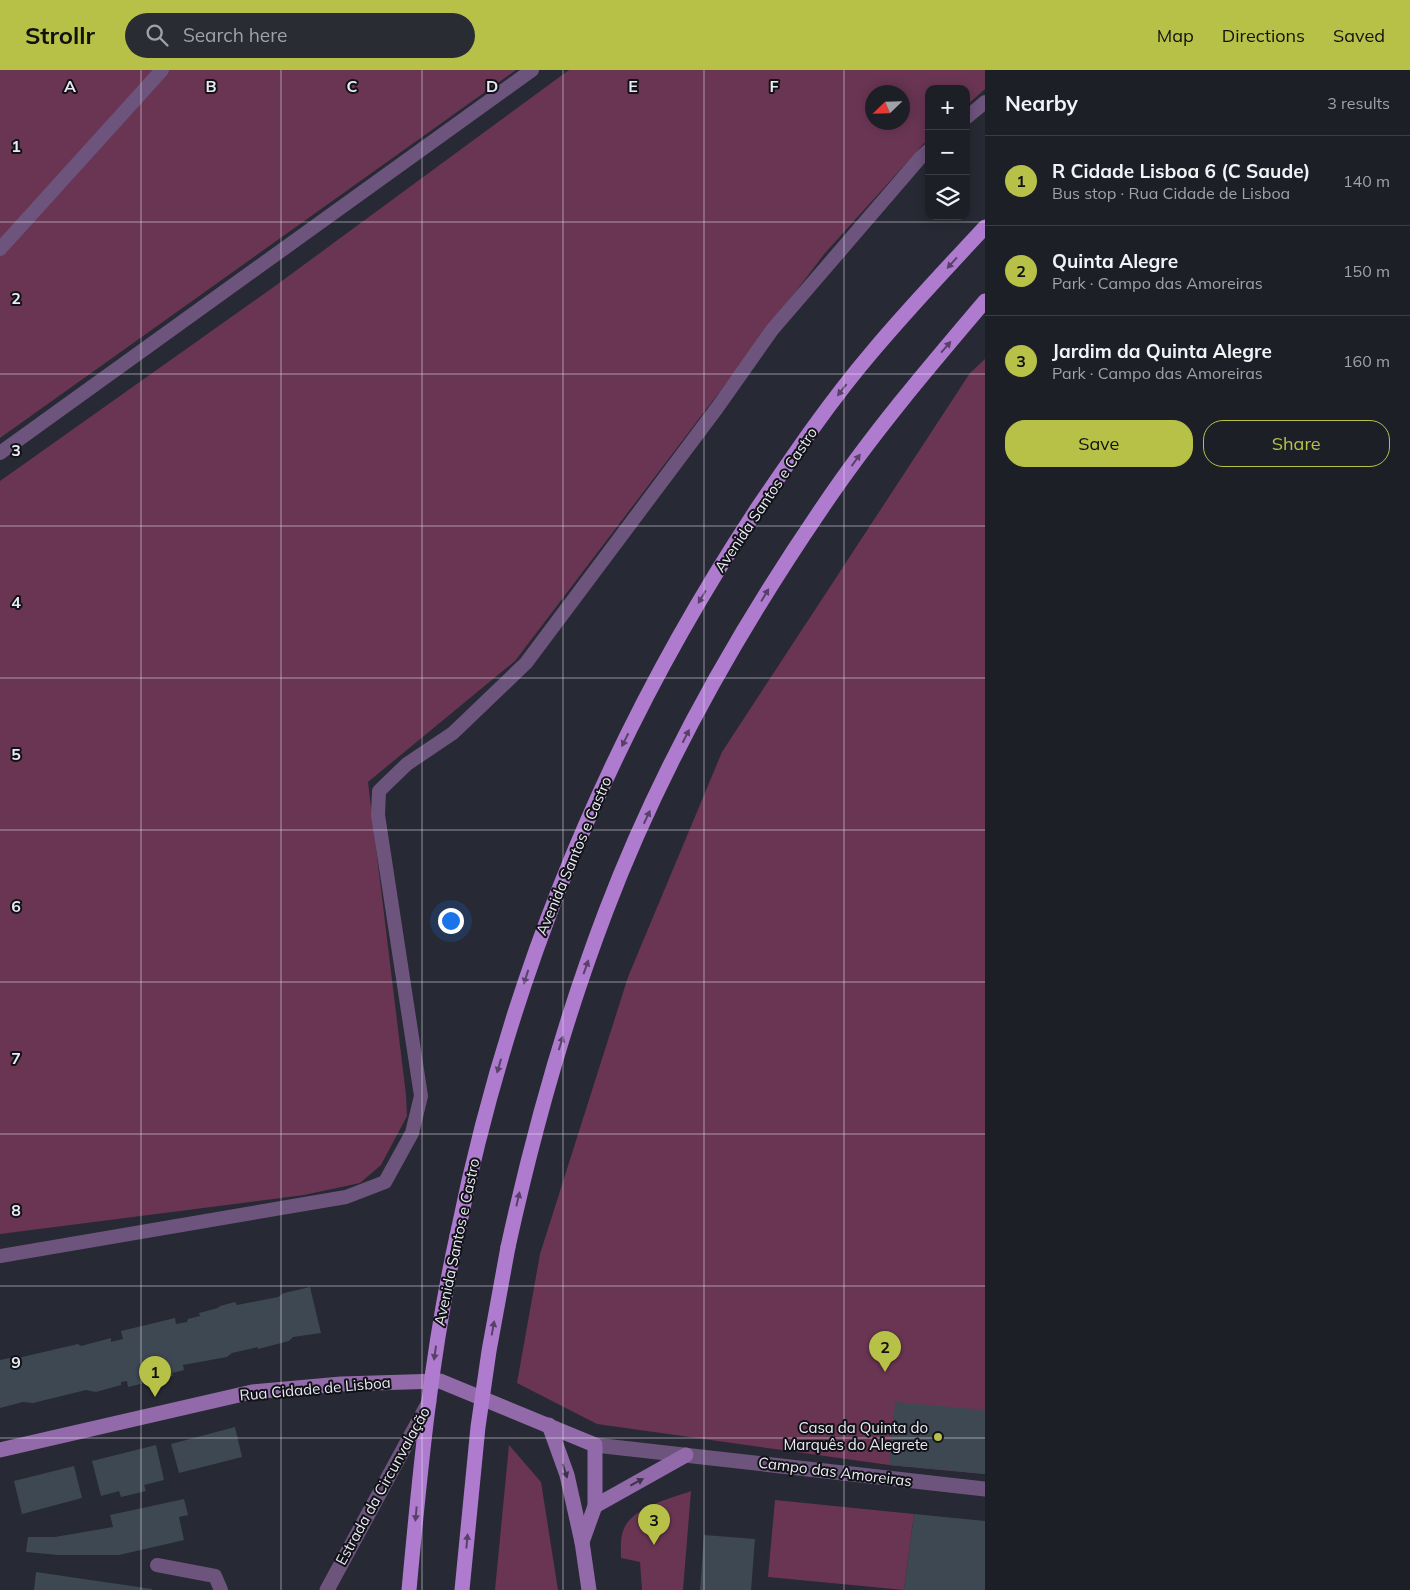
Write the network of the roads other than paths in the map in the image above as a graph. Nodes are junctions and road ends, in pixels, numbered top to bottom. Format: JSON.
{"nodes":[{"id":1,"x":162,"y":70,"type":"edge"},
{"id":2,"x":532,"y":70,"type":"edge"},
{"id":3,"x":985,"y":102,"type":"edge"},
{"id":4,"x":970,"y":115,"type":"edge"},
{"id":5,"x":925,"y":154,"type":"edge"},
{"id":6,"x":985,"y":227,"type":"edge"},
{"id":7,"x":0,"y":249,"type":"edge"},
{"id":8,"x":985,"y":301,"type":"edge"},
{"id":9,"x":0,"y":453,"type":"edge"},
{"id":10,"x":0,"y":1256,"type":"edge"},
{"id":11,"x":440,"y":1381,"type":"junction"},
{"id":12,"x":548,"y":1425,"type":"junction"},
{"id":13,"x":595,"y":1445,"type":"junction"},
{"id":14,"x":0,"y":1450,"type":"edge"},
{"id":15,"x":686,"y":1455,"type":"junction"},
{"id":16,"x":985,"y":1489,"type":"edge"},
{"id":17,"x":595,"y":1506,"type":"junction"},
{"id":18,"x":582,"y":1542,"type":"junction"},
{"id":19,"x":157,"y":1565,"type":"dead end"},
{"id":20,"x":222,"y":1590,"type":"edge"},
{"id":21,"x":327,"y":1590,"type":"edge"},
{"id":22,"x":409,"y":1590,"type":"edge"},
{"id":23,"x":462,"y":1590,"type":"edge"},
{"id":24,"x":589,"y":1590,"type":"edge"}],
"edges":[{"from":1,"to":7,"type":"lane"},
{"from":2,"to":9,"type":"lane"},
{"from":3,"to":4,"type":"lane"},
{"from":5,"to":10,"type":"lane"},
{"from":6,"to":22,"type":"main road","name":"Avenida Santos e Castro","one_way":true,"bridge":true},
{"from":23,"to":8,"type":"main road","one_way":true,"bridge":true},
{"from":11,"to":12,"type":"street","name":"Rua Cidade de Lisboa"},
{"from":11,"to":14,"type":"street","name":"Rua Cidade de Lisboa"},
{"from":11,"to":21,"type":"street","name":"Estrada da Circunvalação"},
{"from":12,"to":13,"type":"street","name":"Rua Cidade de Lisboa"},
{"from":12,"to":18,"type":"street","one_way":true},
{"from":13,"to":15,"type":"street","name":"Campo das Amoreiras"},
{"from":13,"to":17,"type":"street"},
{"from":15,"to":16,"type":"street","name":"Campo das Amoreiras"},
{"from":17,"to":15,"type":"street","one_way":true},
{"from":17,"to":18,"type":"street"},
{"from":18,"to":24,"type":"street"},
{"from":19,"to":20,"type":"lane"}]}
